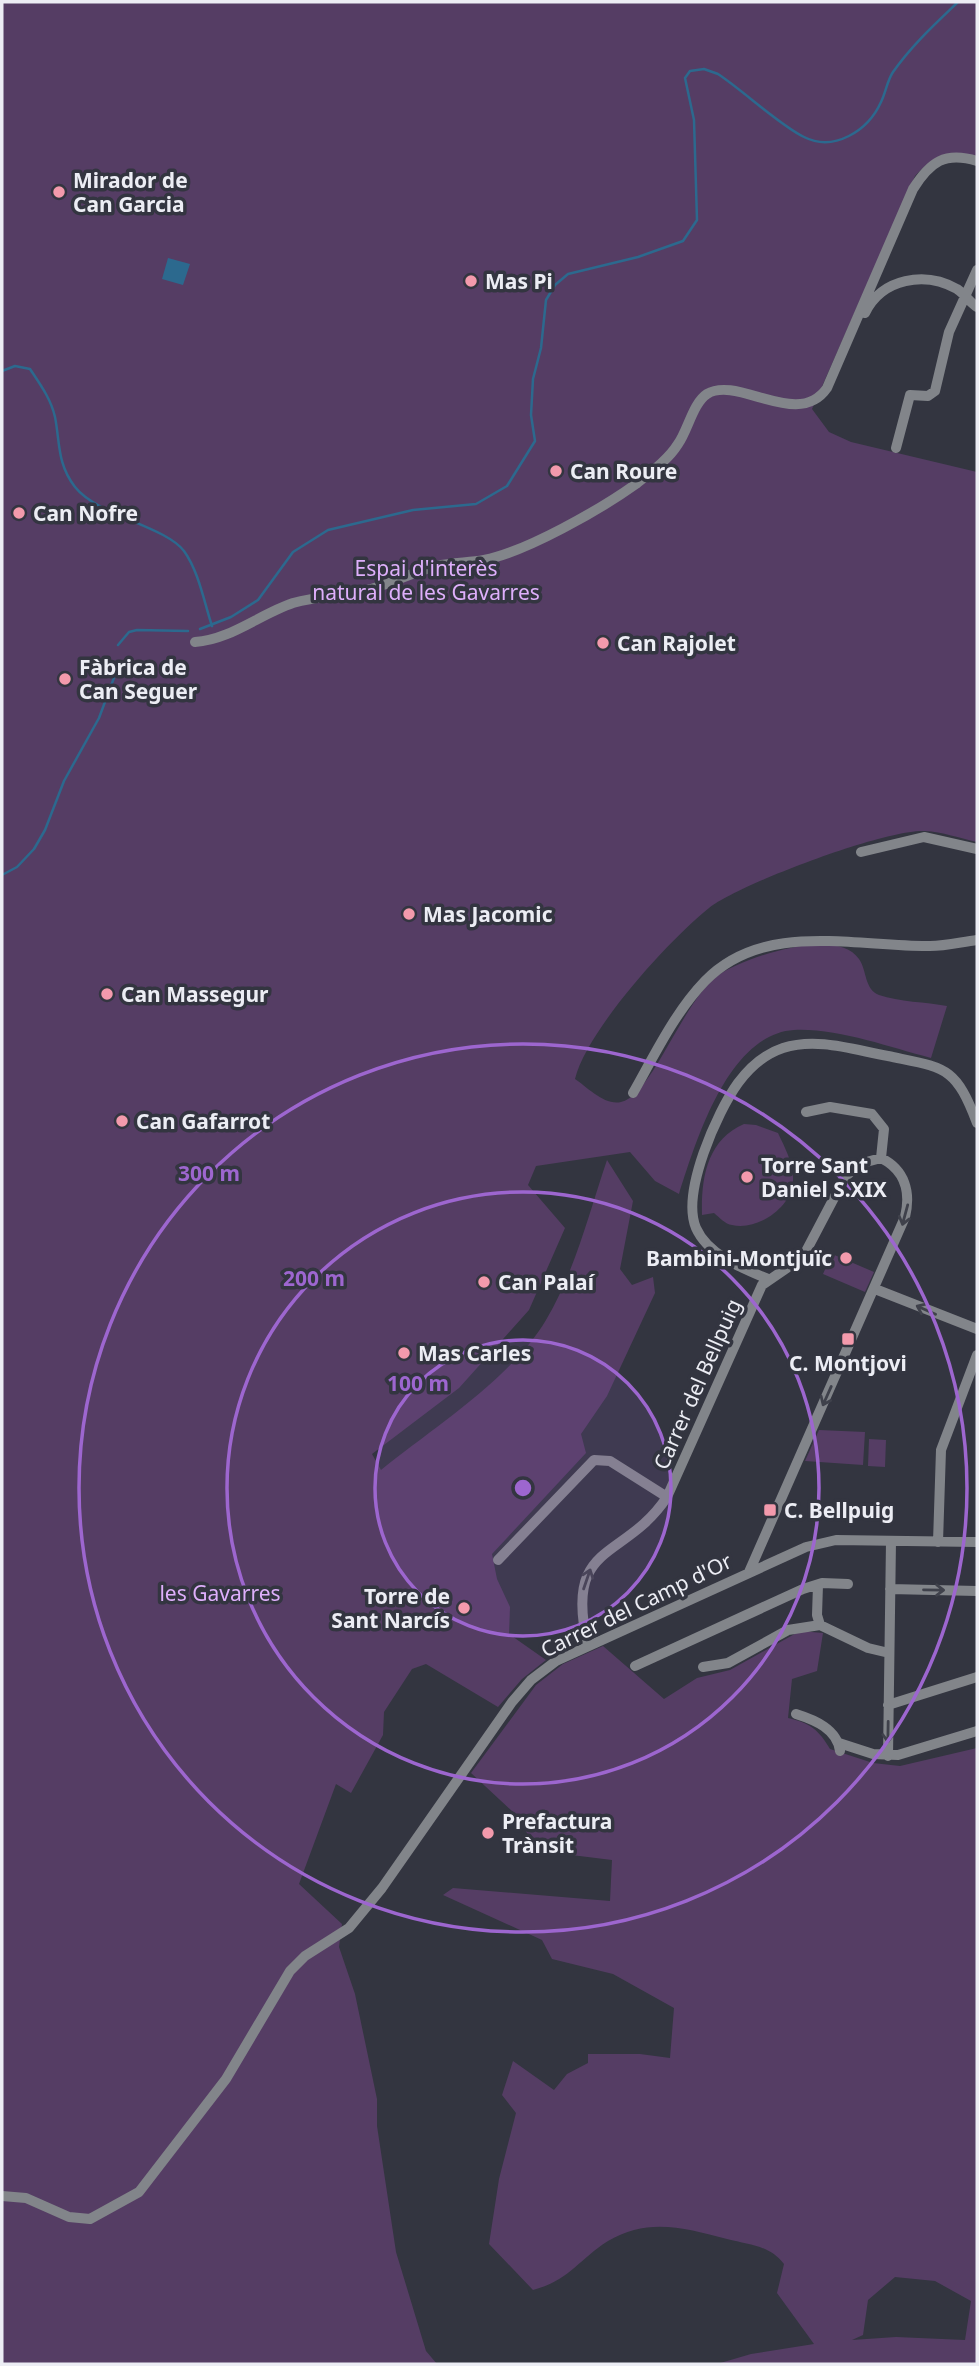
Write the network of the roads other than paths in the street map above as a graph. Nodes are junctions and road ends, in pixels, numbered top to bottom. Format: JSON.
{"nodes":[{"id":1,"x":977,"y":161,"type":"edge"},
{"id":2,"x":977,"y":270,"type":"edge"},
{"id":3,"x":967,"y":296,"type":"junction"},
{"id":4,"x":977,"y":307,"type":"edge"},
{"id":5,"x":846,"y":340,"type":"junction"},
{"id":6,"x":896,"y":447,"type":"dead end"},
{"id":7,"x":195,"y":642,"type":"dead end"},
{"id":8,"x":977,"y":849,"type":"edge"},
{"id":9,"x":860,"y":852,"type":"dead end"},
{"id":10,"x":977,"y":940,"type":"edge"},
{"id":11,"x":633,"y":1093,"type":"dead end"},
{"id":12,"x":806,"y":1112,"type":"dead end"},
{"id":13,"x":977,"y":1122,"type":"edge"},
{"id":14,"x":881,"y":1158,"type":"junction"},
{"id":15,"x":768,"y":1279,"type":"junction"},
{"id":16,"x":875,"y":1289,"type":"junction"},
{"id":17,"x":977,"y":1329,"type":"edge"},
{"id":18,"x":977,"y":1355,"type":"edge"},
{"id":19,"x":667,"y":1497,"type":"junction"},
{"id":20,"x":891,"y":1541,"type":"junction"},
{"id":21,"x":938,"y":1542,"type":"junction"},
{"id":22,"x":977,"y":1542,"type":"edge"},
{"id":23,"x":498,"y":1560,"type":"dead end"},
{"id":24,"x":749,"y":1572,"type":"junction"},
{"id":25,"x":848,"y":1584,"type":"dead end"},
{"id":26,"x":818,"y":1585,"type":"junction"},
{"id":27,"x":891,"y":1590,"type":"junction"},
{"id":28,"x":977,"y":1591,"type":"edge"},
{"id":29,"x":820,"y":1625,"type":"junction"},
{"id":30,"x":588,"y":1646,"type":"junction"},
{"id":31,"x":889,"y":1653,"type":"junction"},
{"id":32,"x":635,"y":1666,"type":"dead end"},
{"id":33,"x":703,"y":1667,"type":"dead end"},
{"id":34,"x":977,"y":1677,"type":"edge"},
{"id":35,"x":888,"y":1705,"type":"junction"},
{"id":36,"x":796,"y":1714,"type":"dead end"},
{"id":37,"x":977,"y":1731,"type":"edge"},
{"id":38,"x":888,"y":1756,"type":"junction"},
{"id":39,"x":2,"y":2196,"type":"edge"}],
"edges":[{"from":1,"to":5,"type":"street"},
{"from":2,"to":3,"type":"street"},
{"from":3,"to":4,"type":"street"},
{"from":3,"to":5,"type":"street"},
{"from":3,"to":6,"type":"street"},
{"from":5,"to":7,"type":"street"},
{"from":8,"to":9,"type":"street"},
{"from":10,"to":11,"type":"street"},
{"from":12,"to":14,"type":"street"},
{"from":13,"to":15,"type":"street"},
{"from":14,"to":15,"type":"street"},
{"from":14,"to":16,"type":"street","one_way":true},
{"from":15,"to":19,"type":"street","name":"Carrer del Bellpuig"},
{"from":17,"to":16,"type":"street","one_way":true},
{"from":16,"to":24,"type":"street","one_way":true},
{"from":18,"to":21,"type":"street"},
{"from":19,"to":23,"type":"street"},
{"from":30,"to":19,"type":"street","name":"Carrer del Bellpuig","one_way":true},
{"from":20,"to":21,"type":"street","name":"Carrer del Camp d'Or"},
{"from":20,"to":24,"type":"street","name":"Carrer del Camp d'Or"},
{"from":20,"to":27,"type":"street"},
{"from":21,"to":22,"type":"street","name":"Carrer del Camp d'Or"},
{"from":24,"to":30,"type":"street","name":"Carrer del Camp d'Or"},
{"from":25,"to":26,"type":"street"},
{"from":26,"to":29,"type":"street"},
{"from":26,"to":32,"type":"street"},
{"from":27,"to":28,"type":"street","one_way":true},
{"from":27,"to":31,"type":"street"},
{"from":29,"to":31,"type":"street"},
{"from":29,"to":33,"type":"street"},
{"from":30,"to":39,"type":"street","name":"Carrer del Camp d'Or"},
{"from":31,"to":35,"type":"street"},
{"from":34,"to":35,"type":"street"},
{"from":35,"to":38,"type":"street","one_way":true},
{"from":36,"to":38,"type":"street"},
{"from":37,"to":38,"type":"street"}]}
